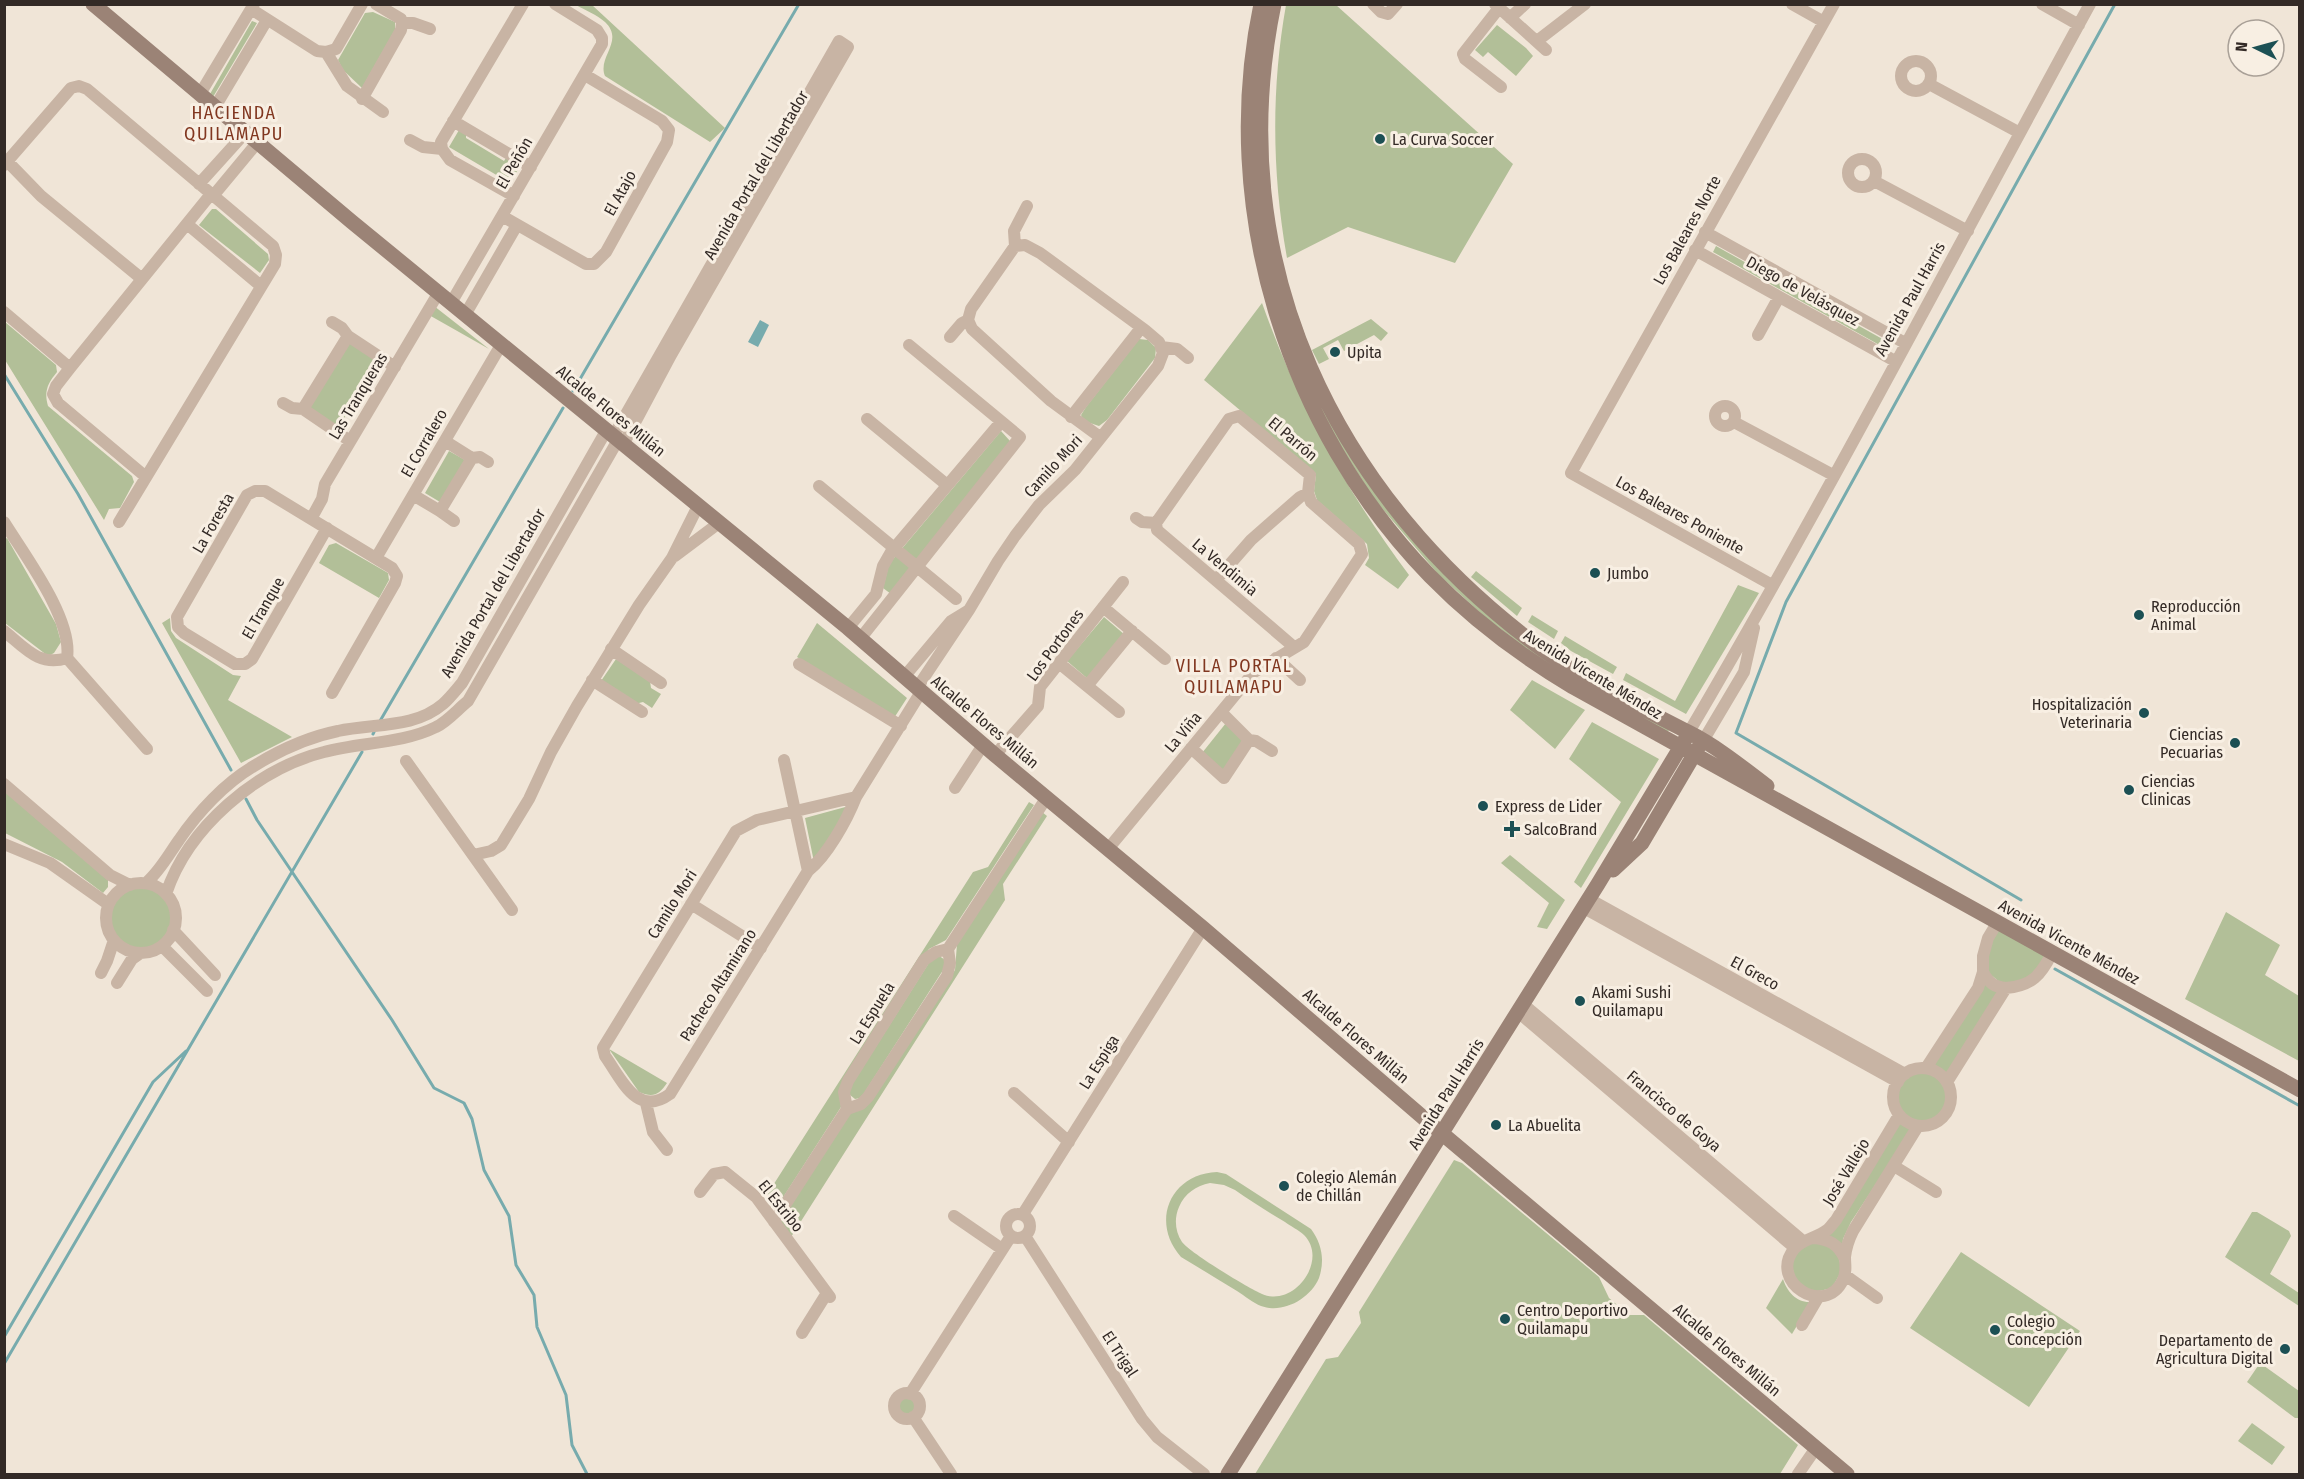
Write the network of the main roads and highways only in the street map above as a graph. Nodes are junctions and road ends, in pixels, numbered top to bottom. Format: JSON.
{"nodes":[{"id":1,"x":93,"y":4,"type":"edge"},
{"id":2,"x":1260,"y":4,"type":"edge"},
{"id":3,"x":1274,"y":4,"type":"edge"},
{"id":4,"x":1689,"y":732,"type":"junction"},
{"id":5,"x":1702,"y":741,"type":"junction"},
{"id":6,"x":1680,"y":747,"type":"junction"},
{"id":7,"x":1694,"y":754,"type":"junction"},
{"id":8,"x":1821,"y":824,"type":"junction"},
{"id":9,"x":1598,"y":884,"type":"junction"},
{"id":10,"x":2300,"y":1090,"type":"edge"},
{"id":11,"x":1442,"y":1134,"type":"junction"},
{"id":12,"x":1228,"y":1474,"type":"edge"},
{"id":13,"x":1847,"y":1474,"type":"edge"}],
"edges":[{"from":1,"to":11,"type":"main road","name":"Alcalde Flores Millán"},
{"from":2,"to":6,"type":"main road","name":"Avenida Vicente Méndez"},
{"from":3,"to":4,"type":"main road","name":"Avenida Vicente Méndez"},
{"from":4,"to":5,"type":"main road","name":"Avenida Vicente Méndez"},
{"from":4,"to":6,"type":"main road","name":"Avenida Paul Harris"},
{"from":5,"to":7,"type":"main road","name":"Avenida Paul Harris"},
{"from":5,"to":8,"type":"main road","name":"Avenida Vicente Méndez"},
{"from":6,"to":7,"type":"main road","name":"Avenida Vicente Méndez"},
{"from":6,"to":9,"type":"main road","name":"Avenida Paul Harris"},
{"from":7,"to":8,"type":"main road","name":"Avenida Vicente Méndez"},
{"from":7,"to":9,"type":"main road","name":"Avenida Paul Harris"},
{"from":8,"to":10,"type":"main road","name":"Avenida Vicente Méndez"},
{"from":9,"to":11,"type":"main road","name":"Avenida Paul Harris"},
{"from":11,"to":12,"type":"main road","name":"Avenida Paul Harris"},
{"from":11,"to":13,"type":"main road","name":"Alcalde Flores Millán"}]}
